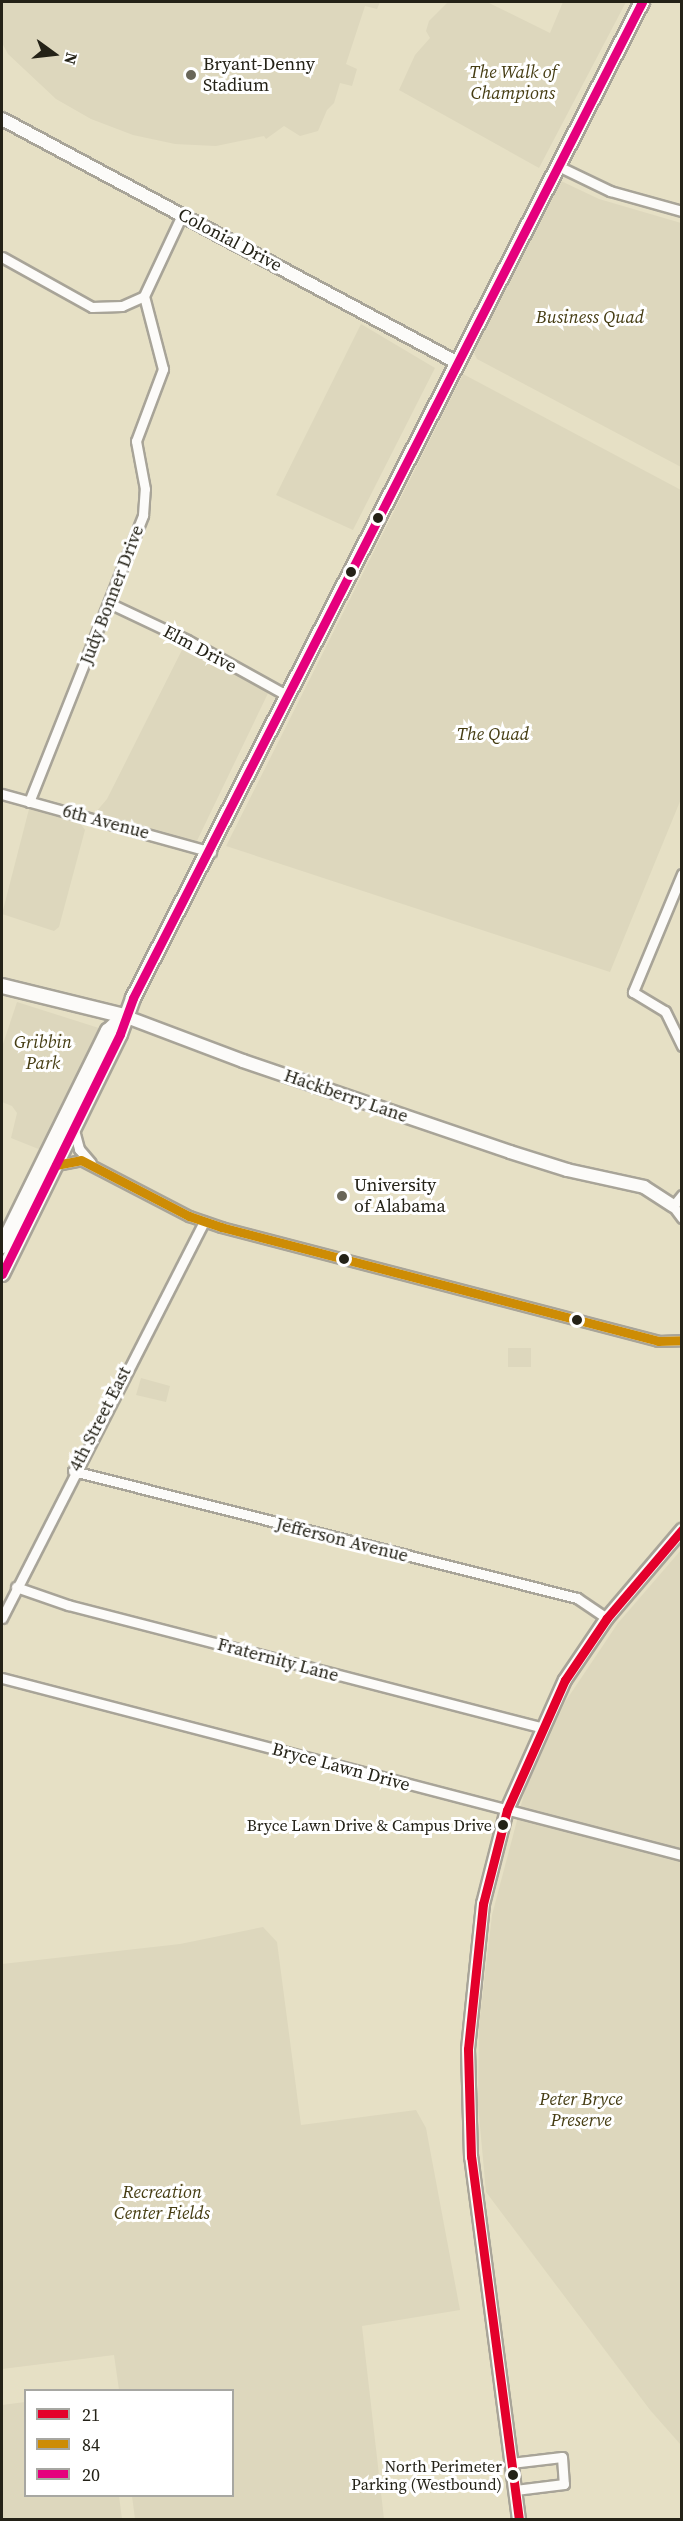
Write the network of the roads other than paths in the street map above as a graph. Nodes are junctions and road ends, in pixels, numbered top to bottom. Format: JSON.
{"nodes":[{"id":1,"x":642,"y":2,"type":"edge"},
{"id":2,"x":2,"y":119,"type":"edge"},
{"id":3,"x":558,"y":166,"type":"junction"},
{"id":4,"x":681,"y":212,"type":"edge"},
{"id":5,"x":182,"y":214,"type":"junction"},
{"id":6,"x":2,"y":257,"type":"edge"},
{"id":7,"x":144,"y":296,"type":"junction"},
{"id":8,"x":458,"y":363,"type":"junction"},
{"id":9,"x":111,"y":604,"type":"junction"},
{"id":10,"x":288,"y":696,"type":"junction"},
{"id":11,"x":2,"y":794,"type":"edge"},
{"id":12,"x":29,"y":802,"type":"junction"},
{"id":13,"x":211,"y":852,"type":"junction"},
{"id":14,"x":681,"y":874,"type":"edge"},
{"id":15,"x":2,"y":986,"type":"edge"},
{"id":16,"x":124,"y":1016,"type":"junction"},
{"id":17,"x":681,"y":1046,"type":"edge"},
{"id":18,"x":74,"y":1130,"type":"junction"},
{"id":19,"x":56,"y":1165,"type":"junction"},
{"id":20,"x":92,"y":1165,"type":"junction"},
{"id":21,"x":681,"y":1195,"type":"edge"},
{"id":22,"x":673,"y":1206,"type":"junction"},
{"id":23,"x":681,"y":1218,"type":"edge"},
{"id":24,"x":204,"y":1222,"type":"junction"},
{"id":25,"x":2,"y":1246,"type":"edge"},
{"id":26,"x":2,"y":1274,"type":"edge"},
{"id":27,"x":681,"y":1340,"type":"edge"},
{"id":28,"x":74,"y":1471,"type":"junction"},
{"id":29,"x":681,"y":1530,"type":"edge"},
{"id":30,"x":16,"y":1587,"type":"junction"},
{"id":31,"x":2,"y":1618,"type":"edge"},
{"id":32,"x":607,"y":1618,"type":"junction"},
{"id":33,"x":2,"y":1678,"type":"edge"},
{"id":34,"x":541,"y":1727,"type":"junction"},
{"id":35,"x":507,"y":1810,"type":"junction"},
{"id":36,"x":681,"y":1855,"type":"edge"},
{"id":37,"x":511,"y":2463,"type":"junction"},
{"id":38,"x":515,"y":2490,"type":"junction"},
{"id":39,"x":519,"y":2520,"type":"edge"}],
"edges":[{"from":1,"to":3,"type":"main road"},
{"from":2,"to":5,"type":"street","name":"Colonial Drive"},
{"from":3,"to":4,"type":"street"},
{"from":3,"to":8,"type":"main road"},
{"from":5,"to":7,"type":"street"},
{"from":5,"to":8,"type":"street","name":"Colonial Drive"},
{"from":6,"to":7,"type":"street"},
{"from":7,"to":9,"type":"street","name":"Judy Bonner Drive"},
{"from":8,"to":10,"type":"main road"},
{"from":9,"to":10,"type":"street","name":"Elm Drive"},
{"from":9,"to":12,"type":"street","name":"Judy Bonner Drive"},
{"from":10,"to":13,"type":"main road"},
{"from":11,"to":12,"type":"street","name":"6th Avenue"},
{"from":12,"to":13,"type":"street","name":"6th Avenue"},
{"from":13,"to":16,"type":"main road"},
{"from":14,"to":17,"type":"street"},
{"from":15,"to":16,"type":"main road","name":"Hackberry Lane"},
{"from":16,"to":18,"type":"main road"},
{"from":16,"to":22,"type":"street","name":"Hackberry Lane"},
{"from":16,"to":25,"type":"main road"},
{"from":18,"to":19,"type":"main road"},
{"from":18,"to":20,"type":"street"},
{"from":19,"to":20,"type":"street"},
{"from":19,"to":26,"type":"main road"},
{"from":20,"to":24,"type":"street"},
{"from":21,"to":22,"type":"street"},
{"from":22,"to":23,"type":"street","name":"Hackberry Lane"},
{"from":24,"to":27,"type":"street"},
{"from":24,"to":28,"type":"street","name":"4th Street East"},
{"from":28,"to":30,"type":"street","name":"4th Street East"},
{"from":28,"to":32,"type":"street","name":"Jefferson Avenue"},
{"from":29,"to":32,"type":"street"},
{"from":30,"to":31,"type":"street","name":"4th Street East"},
{"from":30,"to":34,"type":"street","name":"Fraternity Lane"},
{"from":32,"to":34,"type":"street"},
{"from":33,"to":35,"type":"street","name":"Bryce Lawn Drive"},
{"from":34,"to":35,"type":"street"},
{"from":35,"to":36,"type":"street","name":"Bryce Lawn Drive"},
{"from":35,"to":37,"type":"street"},
{"from":37,"to":38,"type":"street"},
{"from":37,"to":38,"type":"street"},
{"from":38,"to":39,"type":"street"}]}
